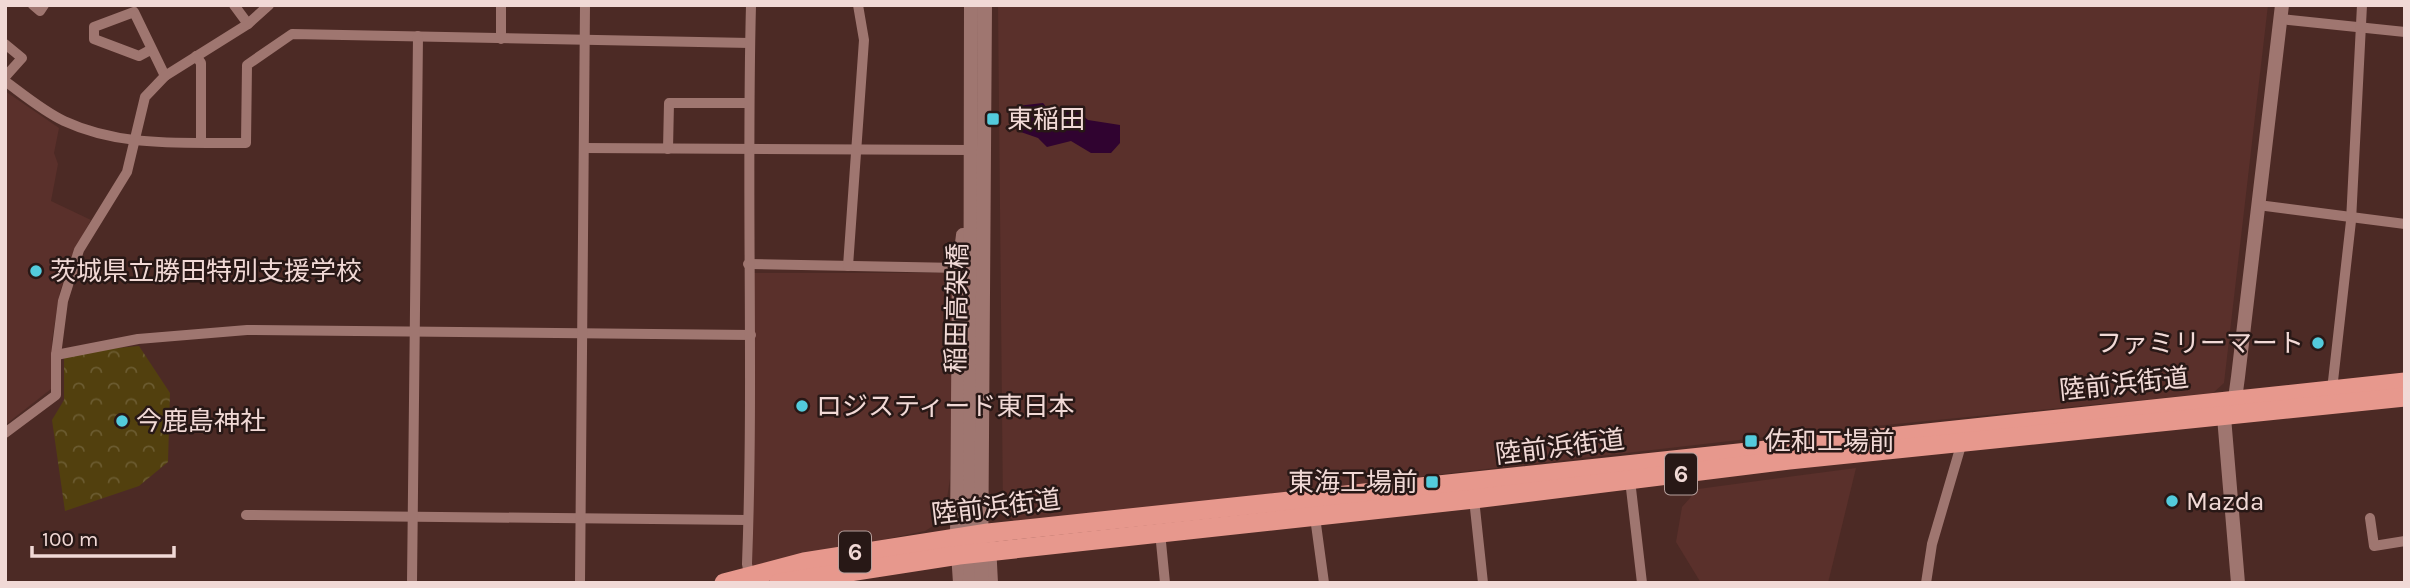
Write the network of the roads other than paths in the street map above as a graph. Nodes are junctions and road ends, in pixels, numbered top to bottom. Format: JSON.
{"nodes":[{"id":1,"x":33,"y":5,"type":"edge"},
{"id":2,"x":44,"y":5,"type":"edge"},
{"id":3,"x":234,"y":5,"type":"edge"},
{"id":4,"x":269,"y":5,"type":"edge"},
{"id":5,"x":502,"y":5,"type":"edge"},
{"id":6,"x":585,"y":5,"type":"edge"},
{"id":7,"x":751,"y":5,"type":"edge"},
{"id":8,"x":858,"y":5,"type":"edge"},
{"id":9,"x":971,"y":5,"type":"edge"},
{"id":10,"x":985,"y":5,"type":"edge"},
{"id":11,"x":2362,"y":5,"type":"edge"},
{"id":12,"x":2281,"y":12,"type":"edge"},
{"id":13,"x":248,"y":24,"type":"junction"},
{"id":14,"x":2361,"y":26,"type":"junction"},
{"id":15,"x":2405,"y":32,"type":"edge"},
{"id":16,"x":418,"y":36,"type":"junction"},
{"id":17,"x":501,"y":39,"type":"junction"},
{"id":18,"x":586,"y":40,"type":"junction"},
{"id":19,"x":750,"y":43,"type":"junction"},
{"id":20,"x":5,"y":44,"type":"edge"},
{"id":21,"x":152,"y":49,"type":"junction"},
{"id":22,"x":196,"y":57,"type":"junction"},
{"id":23,"x":165,"y":76,"type":"junction"},
{"id":24,"x":5,"y":79,"type":"edge"},
{"id":25,"x":749,"y":103,"type":"junction"},
{"id":26,"x":136,"y":142,"type":"junction"},
{"id":27,"x":201,"y":142,"type":"junction"},
{"id":28,"x":584,"y":148,"type":"junction"},
{"id":29,"x":977,"y":148,"type":"junction"},
{"id":30,"x":668,"y":149,"type":"junction"},
{"id":31,"x":859,"y":149,"type":"junction"},
{"id":32,"x":750,"y":150,"type":"junction"},
{"id":33,"x":977,"y":202,"type":"junction"},
{"id":34,"x":2259,"y":205,"type":"junction"},
{"id":35,"x":2351,"y":216,"type":"junction"},
{"id":36,"x":2405,"y":224,"type":"edge"},
{"id":37,"x":748,"y":264,"type":"junction"},
{"id":38,"x":848,"y":267,"type":"junction"},
{"id":39,"x":959,"y":268,"type":"junction"},
{"id":40,"x":415,"y":331,"type":"junction"},
{"id":41,"x":584,"y":334,"type":"junction"},
{"id":42,"x":751,"y":335,"type":"junction"},
{"id":43,"x":56,"y":355,"type":"junction"},
{"id":44,"x":2405,"y":382,"type":"edge"},
{"id":45,"x":2332,"y":390,"type":"junction"},
{"id":46,"x":2405,"y":397,"type":"edge"},
{"id":47,"x":2235,"y":399,"type":"junction"},
{"id":48,"x":2224,"y":417,"type":"junction"},
{"id":49,"x":5,"y":433,"type":"edge"},
{"id":50,"x":1962,"y":442,"type":"junction"},
{"id":51,"x":1630,"y":480,"type":"junction"},
{"id":52,"x":1474,"y":499,"type":"junction"},
{"id":53,"x":246,"y":515,"type":"dead end"},
{"id":54,"x":412,"y":516,"type":"junction"},
{"id":55,"x":1315,"y":517,"type":"junction"},
{"id":56,"x":580,"y":518,"type":"junction"},
{"id":57,"x":2370,"y":518,"type":"dead end"},
{"id":58,"x":748,"y":520,"type":"junction"},
{"id":59,"x":1160,"y":532,"type":"junction"},
{"id":60,"x":2405,"y":541,"type":"edge"},
{"id":61,"x":989,"y":542,"type":"junction"},
{"id":62,"x":958,"y":546,"type":"junction"},
{"id":63,"x":830,"y":578,"type":"edge"},
{"id":64,"x":750,"y":579,"type":"edge"},
{"id":65,"x":412,"y":583,"type":"edge"},
{"id":66,"x":580,"y":583,"type":"edge"},
{"id":67,"x":724,"y":583,"type":"edge"},
{"id":68,"x":779,"y":583,"type":"edge"},
{"id":69,"x":960,"y":583,"type":"edge"},
{"id":70,"x":970,"y":583,"type":"edge"},
{"id":71,"x":981,"y":583,"type":"edge"},
{"id":72,"x":991,"y":583,"type":"edge"},
{"id":73,"x":1166,"y":583,"type":"edge"},
{"id":74,"x":1324,"y":583,"type":"edge"},
{"id":75,"x":1483,"y":583,"type":"edge"},
{"id":76,"x":1642,"y":583,"type":"edge"},
{"id":77,"x":1926,"y":583,"type":"edge"},
{"id":78,"x":2238,"y":583,"type":"edge"}],
"edges":[{"from":1,"to":2,"type":"street"},
{"from":3,"to":13,"type":"street"},
{"from":4,"to":13,"type":"street"},
{"from":5,"to":17,"type":"street"},
{"from":6,"to":18,"type":"street"},
{"from":7,"to":19,"type":"street"},
{"from":8,"to":31,"type":"street"},
{"from":9,"to":29,"type":"street"},
{"from":10,"to":29,"type":"street"},
{"from":11,"to":14,"type":"street"},
{"from":12,"to":14,"type":"street"},
{"from":12,"to":34,"type":"street"},
{"from":13,"to":22,"type":"street"},
{"from":14,"to":15,"type":"street"},
{"from":14,"to":35,"type":"street"},
{"from":16,"to":17,"type":"street"},
{"from":16,"to":27,"type":"street"},
{"from":16,"to":40,"type":"street"},
{"from":17,"to":18,"type":"street"},
{"from":18,"to":19,"type":"street"},
{"from":18,"to":28,"type":"street"},
{"from":19,"to":25,"type":"street"},
{"from":20,"to":24,"type":"street"},
{"from":21,"to":21,"type":"street"},
{"from":21,"to":23,"type":"street"},
{"from":22,"to":23,"type":"street"},
{"from":22,"to":27,"type":"street"},
{"from":23,"to":26,"type":"street"},
{"from":24,"to":26,"type":"street"},
{"from":25,"to":30,"type":"street"},
{"from":25,"to":32,"type":"street"},
{"from":26,"to":27,"type":"street"},
{"from":26,"to":43,"type":"street"},
{"from":28,"to":30,"type":"street"},
{"from":28,"to":41,"type":"street"},
{"from":29,"to":31,"type":"street"},
{"from":29,"to":33,"type":"street"},
{"from":29,"to":39,"type":"street"},
{"from":29,"to":61,"type":"street"},
{"from":30,"to":32,"type":"street"},
{"from":31,"to":32,"type":"street"},
{"from":31,"to":38,"type":"street"},
{"from":32,"to":37,"type":"street"},
{"from":33,"to":70,"type":"street","name":"稲田高架橋"},
{"from":33,"to":71,"type":"street","name":"稲田高架橋"},
{"from":34,"to":35,"type":"street"},
{"from":34,"to":47,"type":"street"},
{"from":35,"to":36,"type":"street"},
{"from":35,"to":45,"type":"street"},
{"from":37,"to":38,"type":"street"},
{"from":37,"to":42,"type":"street"},
{"from":38,"to":39,"type":"street"},
{"from":39,"to":62,"type":"street"},
{"from":40,"to":41,"type":"street"},
{"from":40,"to":43,"type":"street"},
{"from":40,"to":54,"type":"street"},
{"from":41,"to":42,"type":"street"},
{"from":41,"to":56,"type":"street"},
{"from":42,"to":58,"type":"street"},
{"from":43,"to":49,"type":"street"},
{"from":44,"to":45,"type":"highway","name":"陸前浜街道","number":"6"},
{"from":45,"to":47,"type":"highway","name":"陸前浜街道","number":"6"},
{"from":46,"to":48,"type":"highway","name":"陸前浜街道","number":"6"},
{"from":47,"to":48,"type":"street"},
{"from":47,"to":61,"type":"highway","name":"陸前浜街道","number":"6"},
{"from":48,"to":50,"type":"highway","name":"陸前浜街道","number":"6"},
{"from":48,"to":78,"type":"street"},
{"from":50,"to":51,"type":"highway","name":"陸前浜街道","number":"6"},
{"from":50,"to":77,"type":"street"},
{"from":51,"to":52,"type":"highway","name":"陸前浜街道","number":"6"},
{"from":51,"to":76,"type":"street"},
{"from":52,"to":55,"type":"highway","name":"陸前浜街道","number":"6"},
{"from":52,"to":75,"type":"street"},
{"from":53,"to":54,"type":"street"},
{"from":54,"to":56,"type":"street"},
{"from":54,"to":65,"type":"street"},
{"from":55,"to":59,"type":"highway","name":"陸前浜街道","number":"6"},
{"from":55,"to":74,"type":"street"},
{"from":56,"to":58,"type":"street"},
{"from":56,"to":66,"type":"street"},
{"from":57,"to":60,"type":"street"},
{"from":58,"to":64,"type":"street"},
{"from":59,"to":61,"type":"highway","name":"陸前浜街道","number":"6"},
{"from":59,"to":73,"type":"street"},
{"from":61,"to":62,"type":"highway","name":"陸前浜街道","number":"6"},
{"from":61,"to":72,"type":"street"},
{"from":62,"to":63,"type":"highway","name":"陸前浜街道","number":"6"},
{"from":62,"to":64,"type":"highway","name":"陸前浜街道","number":"6"},
{"from":62,"to":69,"type":"street"},
{"from":63,"to":68,"type":"highway","name":"陸前浜街道","number":"6"},
{"from":64,"to":67,"type":"highway","name":"陸前浜街道","number":"6"}]}
